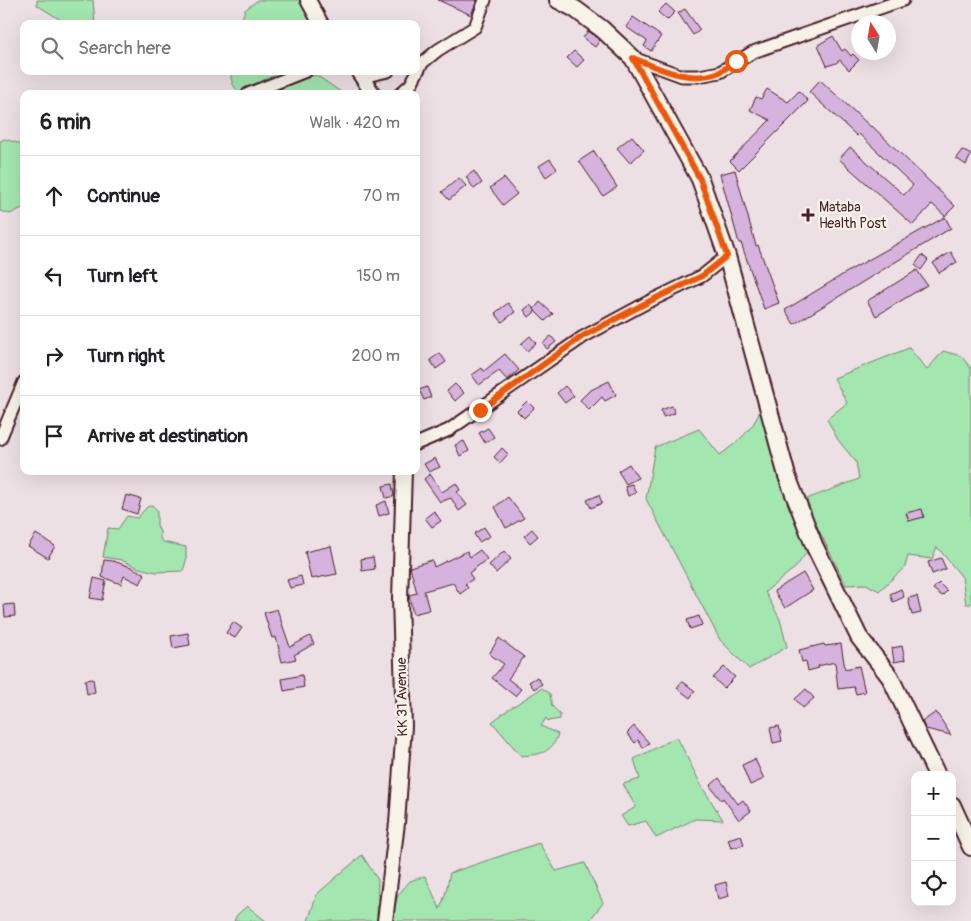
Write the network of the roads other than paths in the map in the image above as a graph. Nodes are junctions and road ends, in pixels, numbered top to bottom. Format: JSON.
{"nodes":[{"id":1,"x":308,"y":0,"type":"edge"},
{"id":2,"x":485,"y":0,"type":"edge"},
{"id":3,"x":558,"y":0,"type":"edge"},
{"id":4,"x":903,"y":0,"type":"edge"},
{"id":5,"x":318,"y":20,"type":"edge"},
{"id":6,"x":633,"y":58,"type":"junction"},
{"id":7,"x":420,"y":63,"type":"edge"},
{"id":8,"x":296,"y":75,"type":"edge"},
{"id":9,"x":361,"y":75,"type":"edge"},
{"id":10,"x":415,"y":75,"type":"edge"},
{"id":11,"x":258,"y":90,"type":"edge"},
{"id":12,"x":370,"y":90,"type":"edge"},
{"id":13,"x":404,"y":90,"type":"edge"},
{"id":14,"x":727,"y":256,"type":"junction"},
{"id":15,"x":20,"y":392,"type":"edge"},
{"id":16,"x":0,"y":440,"type":"edge"},
{"id":17,"x":420,"y":442,"type":"edge"},
{"id":18,"x":404,"y":475,"type":"edge"},
{"id":19,"x":935,"y":771,"type":"edge"},
{"id":20,"x":956,"y":815,"type":"edge"},
{"id":21,"x":971,"y":847,"type":"edge"},
{"id":22,"x":385,"y":921,"type":"edge"}],
"edges":[{"from":1,"to":5,"type":"street"},
{"from":2,"to":7,"type":"street"},
{"from":3,"to":6,"type":"main road"},
{"from":4,"to":6,"type":"street"},
{"from":6,"to":14,"type":"main road"},
{"from":8,"to":11,"type":"street"},
{"from":9,"to":12,"type":"street"},
{"from":10,"to":13,"type":"street"},
{"from":14,"to":17,"type":"street"},
{"from":14,"to":19,"type":"main road"},
{"from":15,"to":16,"type":"street"},
{"from":18,"to":22,"type":"street","name":"KK 31 Avenue"},
{"from":20,"to":21,"type":"main road"}]}
